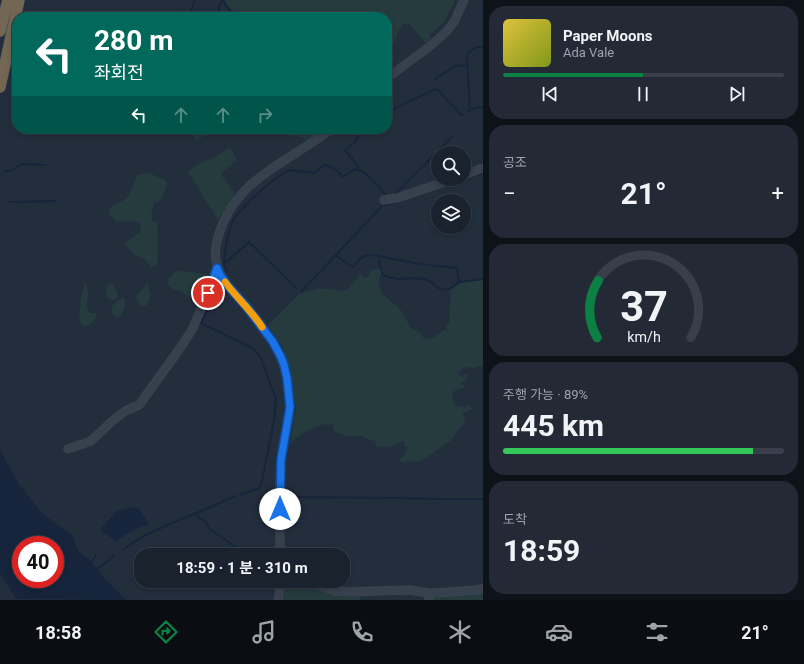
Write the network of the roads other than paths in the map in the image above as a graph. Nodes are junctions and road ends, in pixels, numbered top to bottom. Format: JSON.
{"nodes":[{"id":1,"x":7,"y":0,"type":"edge"},
{"id":2,"x":19,"y":0,"type":"edge"},
{"id":3,"x":26,"y":0,"type":"edge"},
{"id":4,"x":464,"y":0,"type":"edge"},
{"id":5,"x":17,"y":12,"type":"edge"},
{"id":6,"x":22,"y":12,"type":"edge"},
{"id":7,"x":1,"y":28,"type":"edge"},
{"id":8,"x":12,"y":34,"type":"edge"},
{"id":9,"x":12,"y":46,"type":"edge"},
{"id":10,"x":4,"y":73,"type":"junction"},
{"id":11,"x":392,"y":74,"type":"edge"},
{"id":12,"x":0,"y":86,"type":"edge"},
{"id":13,"x":323,"y":134,"type":"edge"},
{"id":14,"x":483,"y":168,"type":"edge"},
{"id":15,"x":471,"y":172,"type":"edge"},
{"id":16,"x":432,"y":186,"type":"edge"},
{"id":17,"x":384,"y":200,"type":"dead end"},
{"id":18,"x":217,"y":268,"type":"junction"},
{"id":19,"x":68,"y":449,"type":"dead end"},
{"id":20,"x":280,"y":548,"type":"edge"},
{"id":21,"x":280,"y":588,"type":"edge"},
{"id":22,"x":327,"y":588,"type":"edge"},
{"id":23,"x":483,"y":588,"type":"edge"},
{"id":24,"x":428,"y":596,"type":"edge"},
{"id":25,"x":278,"y":600,"type":"edge"}],
"edges":[{"from":1,"to":7,"type":"highway"},
{"from":2,"to":5,"type":"highway"},
{"from":3,"to":6,"type":"highway"},
{"from":4,"to":11,"type":"street"},
{"from":8,"to":10,"type":"highway"},
{"from":9,"to":10,"type":"highway"},
{"from":10,"to":12,"type":"highway"},
{"from":13,"to":18,"type":"street"},
{"from":14,"to":15,"type":"street"},
{"from":16,"to":17,"type":"street"},
{"from":18,"to":19,"type":"street"},
{"from":18,"to":20,"type":"street"},
{"from":21,"to":25,"type":"street"},
{"from":22,"to":24,"type":"street"},
{"from":23,"to":24,"type":"street"}]}
